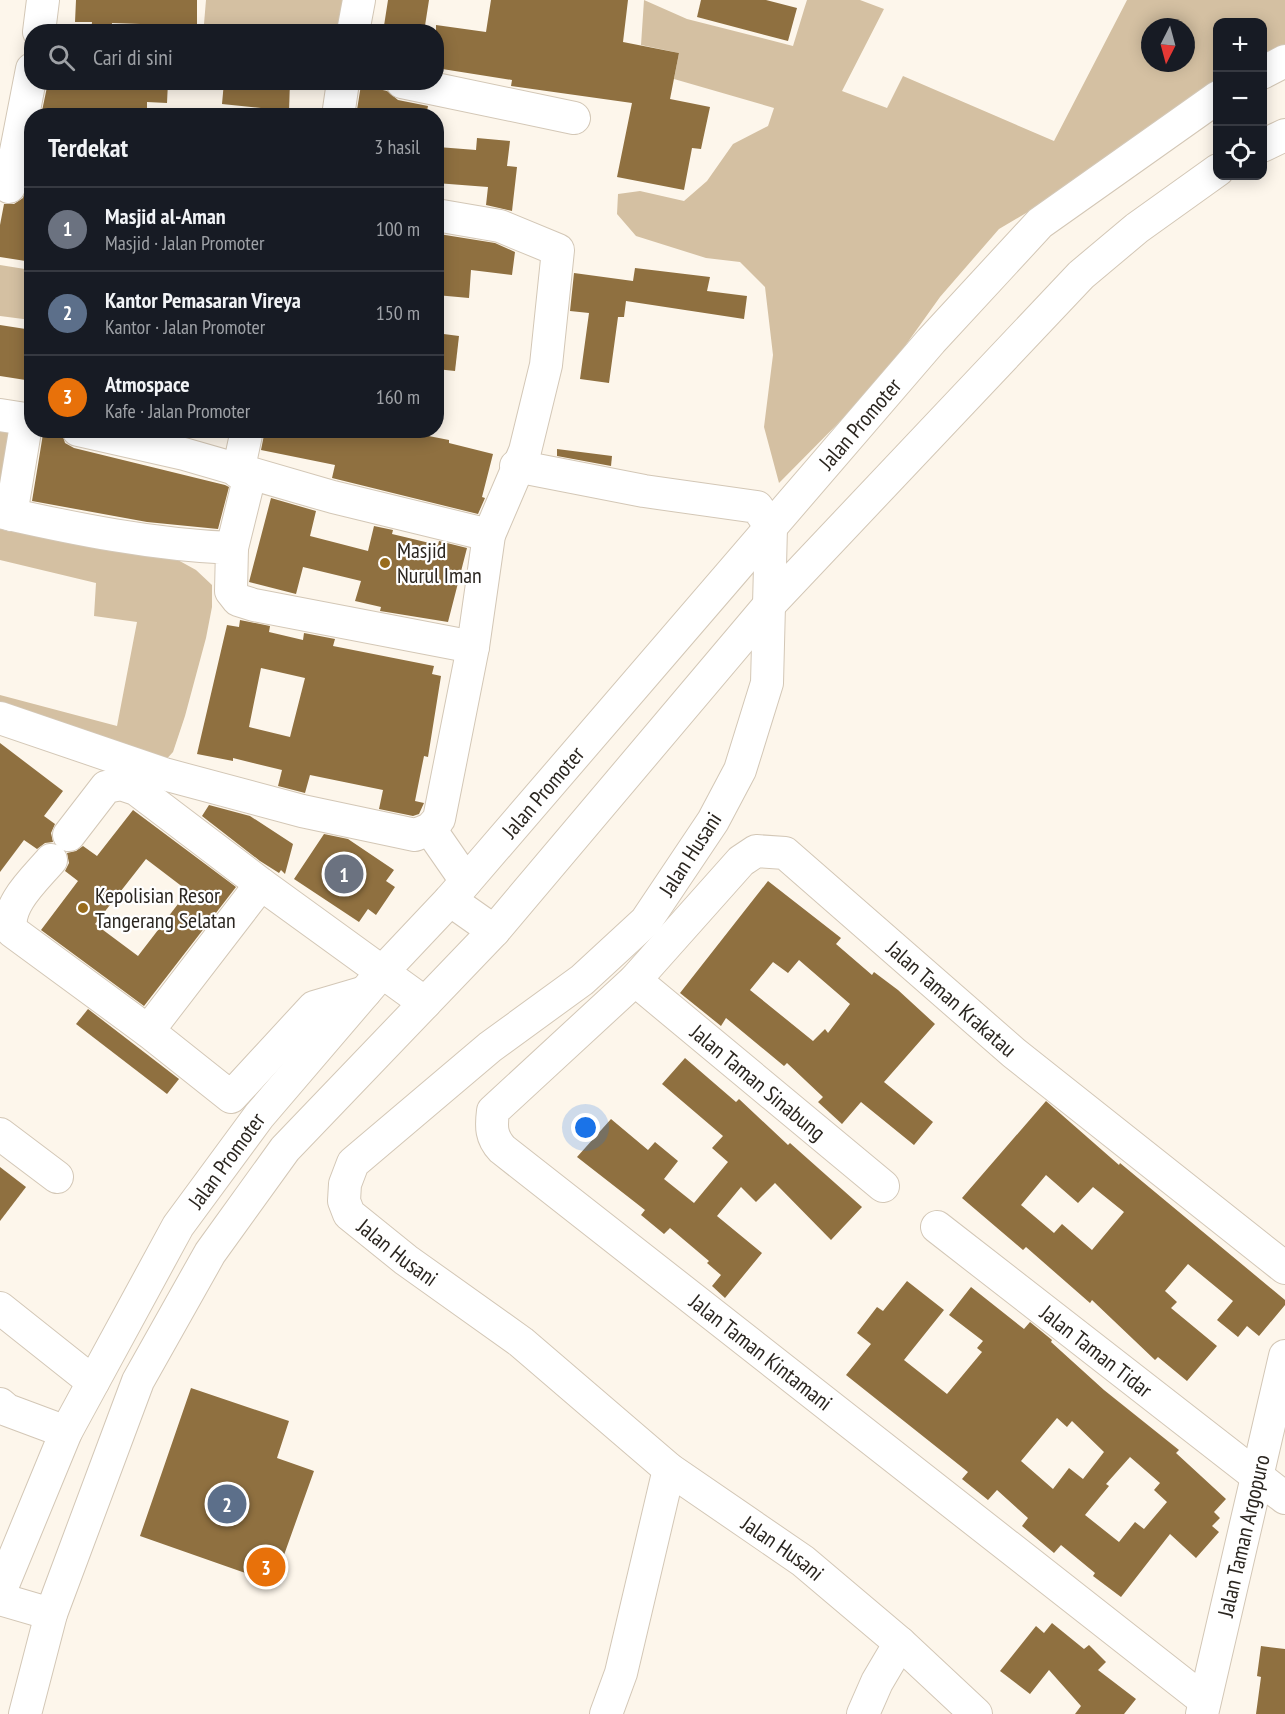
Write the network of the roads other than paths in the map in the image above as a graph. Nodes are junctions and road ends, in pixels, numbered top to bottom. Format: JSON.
{"nodes":[{"id":1,"x":43,"y":0,"type":"edge"},
{"id":2,"x":360,"y":0,"type":"edge"},
{"id":3,"x":40,"y":24,"type":"edge"},
{"id":4,"x":355,"y":24,"type":"edge"},
{"id":5,"x":1285,"y":61,"type":"edge"},
{"id":6,"x":1265,"y":72,"type":"edge"},
{"id":7,"x":29,"y":90,"type":"edge"},
{"id":8,"x":342,"y":90,"type":"edge"},
{"id":9,"x":440,"y":90,"type":"edge"},
{"id":10,"x":1213,"y":101,"type":"edge"},
{"id":11,"x":26,"y":108,"type":"edge"},
{"id":12,"x":339,"y":108,"type":"edge"},
{"id":13,"x":574,"y":118,"type":"dead end"},
{"id":14,"x":24,"y":119,"type":"edge"},
{"id":15,"x":1285,"y":135,"type":"edge"},
{"id":16,"x":1267,"y":144,"type":"edge"},
{"id":17,"x":1213,"y":174,"type":"edge"},
{"id":18,"x":13,"y":188,"type":"edge"},
{"id":19,"x":444,"y":216,"type":"edge"},
{"id":20,"x":19,"y":418,"type":"edge"},
{"id":21,"x":143,"y":438,"type":"edge"},
{"id":22,"x":246,"y":438,"type":"edge"},
{"id":23,"x":167,"y":441,"type":"edge"},
{"id":24,"x":516,"y":466,"type":"junction"},
{"id":25,"x":244,"y":473,"type":"junction"},
{"id":26,"x":5,"y":513,"type":"edge"},
{"id":27,"x":771,"y":527,"type":"junction"},
{"id":28,"x":489,"y":535,"type":"junction"},
{"id":29,"x":232,"y":548,"type":"junction"},
{"id":30,"x":770,"y":604,"type":"junction"},
{"id":31,"x":473,"y":647,"type":"junction"},
{"id":32,"x":0,"y":718,"type":"edge"},
{"id":33,"x":430,"y":830,"type":"junction"},
{"id":34,"x":69,"y":835,"type":"dead end"},
{"id":35,"x":51,"y":860,"type":"dead end"},
{"id":36,"x":261,"y":884,"type":"junction"},
{"id":37,"x":458,"y":890,"type":"junction"},
{"id":38,"x":494,"y":931,"type":"junction"},
{"id":39,"x":635,"y":980,"type":"junction"},
{"id":40,"x":374,"y":982,"type":"junction"},
{"id":41,"x":425,"y":1003,"type":"junction"},
{"id":42,"x":148,"y":1031,"type":"junction"},
{"id":43,"x":0,"y":1134,"type":"edge"},
{"id":44,"x":57,"y":1177,"type":"dead end"},
{"id":45,"x":883,"y":1186,"type":"dead end"},
{"id":46,"x":937,"y":1227,"type":"dead end"},
{"id":47,"x":1285,"y":1268,"type":"edge"},
{"id":48,"x":0,"y":1308,"type":"edge"},
{"id":49,"x":1285,"y":1356,"type":"edge"},
{"id":50,"x":93,"y":1382,"type":"junction"},
{"id":51,"x":0,"y":1404,"type":"edge"},
{"id":52,"x":66,"y":1432,"type":"junction"},
{"id":53,"x":669,"y":1469,"type":"junction"},
{"id":54,"x":1258,"y":1475,"type":"junction"},
{"id":55,"x":1285,"y":1498,"type":"edge"},
{"id":56,"x":0,"y":1592,"type":"edge"},
{"id":57,"x":0,"y":1599,"type":"edge"},
{"id":58,"x":51,"y":1614,"type":"junction"},
{"id":59,"x":900,"y":1644,"type":"junction"},
{"id":60,"x":1203,"y":1707,"type":"edge"},
{"id":61,"x":27,"y":1712,"type":"edge"},
{"id":62,"x":606,"y":1714,"type":"edge"},
{"id":63,"x":863,"y":1714,"type":"edge"},
{"id":64,"x":976,"y":1714,"type":"edge"}],
"edges":[{"from":1,"to":3,"type":"street"},
{"from":2,"to":4,"type":"street"},
{"from":5,"to":6,"type":"street"},
{"from":7,"to":11,"type":"street"},
{"from":8,"to":12,"type":"street"},
{"from":9,"to":13,"type":"street"},
{"from":10,"to":27,"type":"street","name":"Jalan Promoter"},
{"from":14,"to":18,"type":"street"},
{"from":15,"to":16,"type":"street"},
{"from":17,"to":30,"type":"street","name":"Jalan Promoter"},
{"from":19,"to":24,"type":"street"},
{"from":20,"to":26,"type":"street"},
{"from":21,"to":23,"type":"street"},
{"from":22,"to":25,"type":"street"},
{"from":23,"to":25,"type":"street"},
{"from":24,"to":27,"type":"street"},
{"from":24,"to":28,"type":"street"},
{"from":25,"to":28,"type":"street"},
{"from":25,"to":29,"type":"street"},
{"from":26,"to":29,"type":"street"},
{"from":27,"to":30,"type":"street","name":"Jalan Husani"},
{"from":27,"to":37,"type":"street","name":"Jalan Promoter"},
{"from":28,"to":31,"type":"street"},
{"from":29,"to":31,"type":"street"},
{"from":30,"to":38,"type":"street","name":"Jalan Promoter"},
{"from":30,"to":53,"type":"street","name":"Jalan Husani"},
{"from":31,"to":33,"type":"street"},
{"from":32,"to":33,"type":"street"},
{"from":33,"to":37,"type":"street"},
{"from":34,"to":36,"type":"street"},
{"from":35,"to":42,"type":"street"},
{"from":36,"to":40,"type":"street"},
{"from":36,"to":42,"type":"street"},
{"from":37,"to":38,"type":"street"},
{"from":37,"to":40,"type":"street","name":"Jalan Promoter"},
{"from":38,"to":41,"type":"street","name":"Jalan Promoter"},
{"from":39,"to":45,"type":"street","name":"Jalan Taman Sinabung"},
{"from":39,"to":47,"type":"street","name":"Jalan Taman Krakatau"},
{"from":39,"to":60,"type":"street","name":"Jalan Taman Kintamani"},
{"from":40,"to":41,"type":"street"},
{"from":40,"to":42,"type":"street"},
{"from":40,"to":50,"type":"street","name":"Jalan Promoter"},
{"from":41,"to":58,"type":"street","name":"Jalan Promoter"},
{"from":43,"to":44,"type":"street"},
{"from":46,"to":54,"type":"street","name":"Jalan Taman Tidar"},
{"from":48,"to":50,"type":"street"},
{"from":49,"to":54,"type":"street","name":"Jalan Taman Argopuro"},
{"from":50,"to":52,"type":"street","name":"Jalan Promoter"},
{"from":51,"to":52,"type":"street"},
{"from":52,"to":56,"type":"street","name":"Jalan Promoter"},
{"from":53,"to":59,"type":"street","name":"Jalan Husani"},
{"from":53,"to":62,"type":"street"},
{"from":54,"to":55,"type":"street","name":"Jalan Taman Tidar"},
{"from":54,"to":60,"type":"street","name":"Jalan Taman Argopuro"},
{"from":57,"to":58,"type":"street"},
{"from":58,"to":61,"type":"street","name":"Jalan Promoter"},
{"from":59,"to":63,"type":"street"},
{"from":59,"to":64,"type":"street","name":"Jalan Husani"}]}
